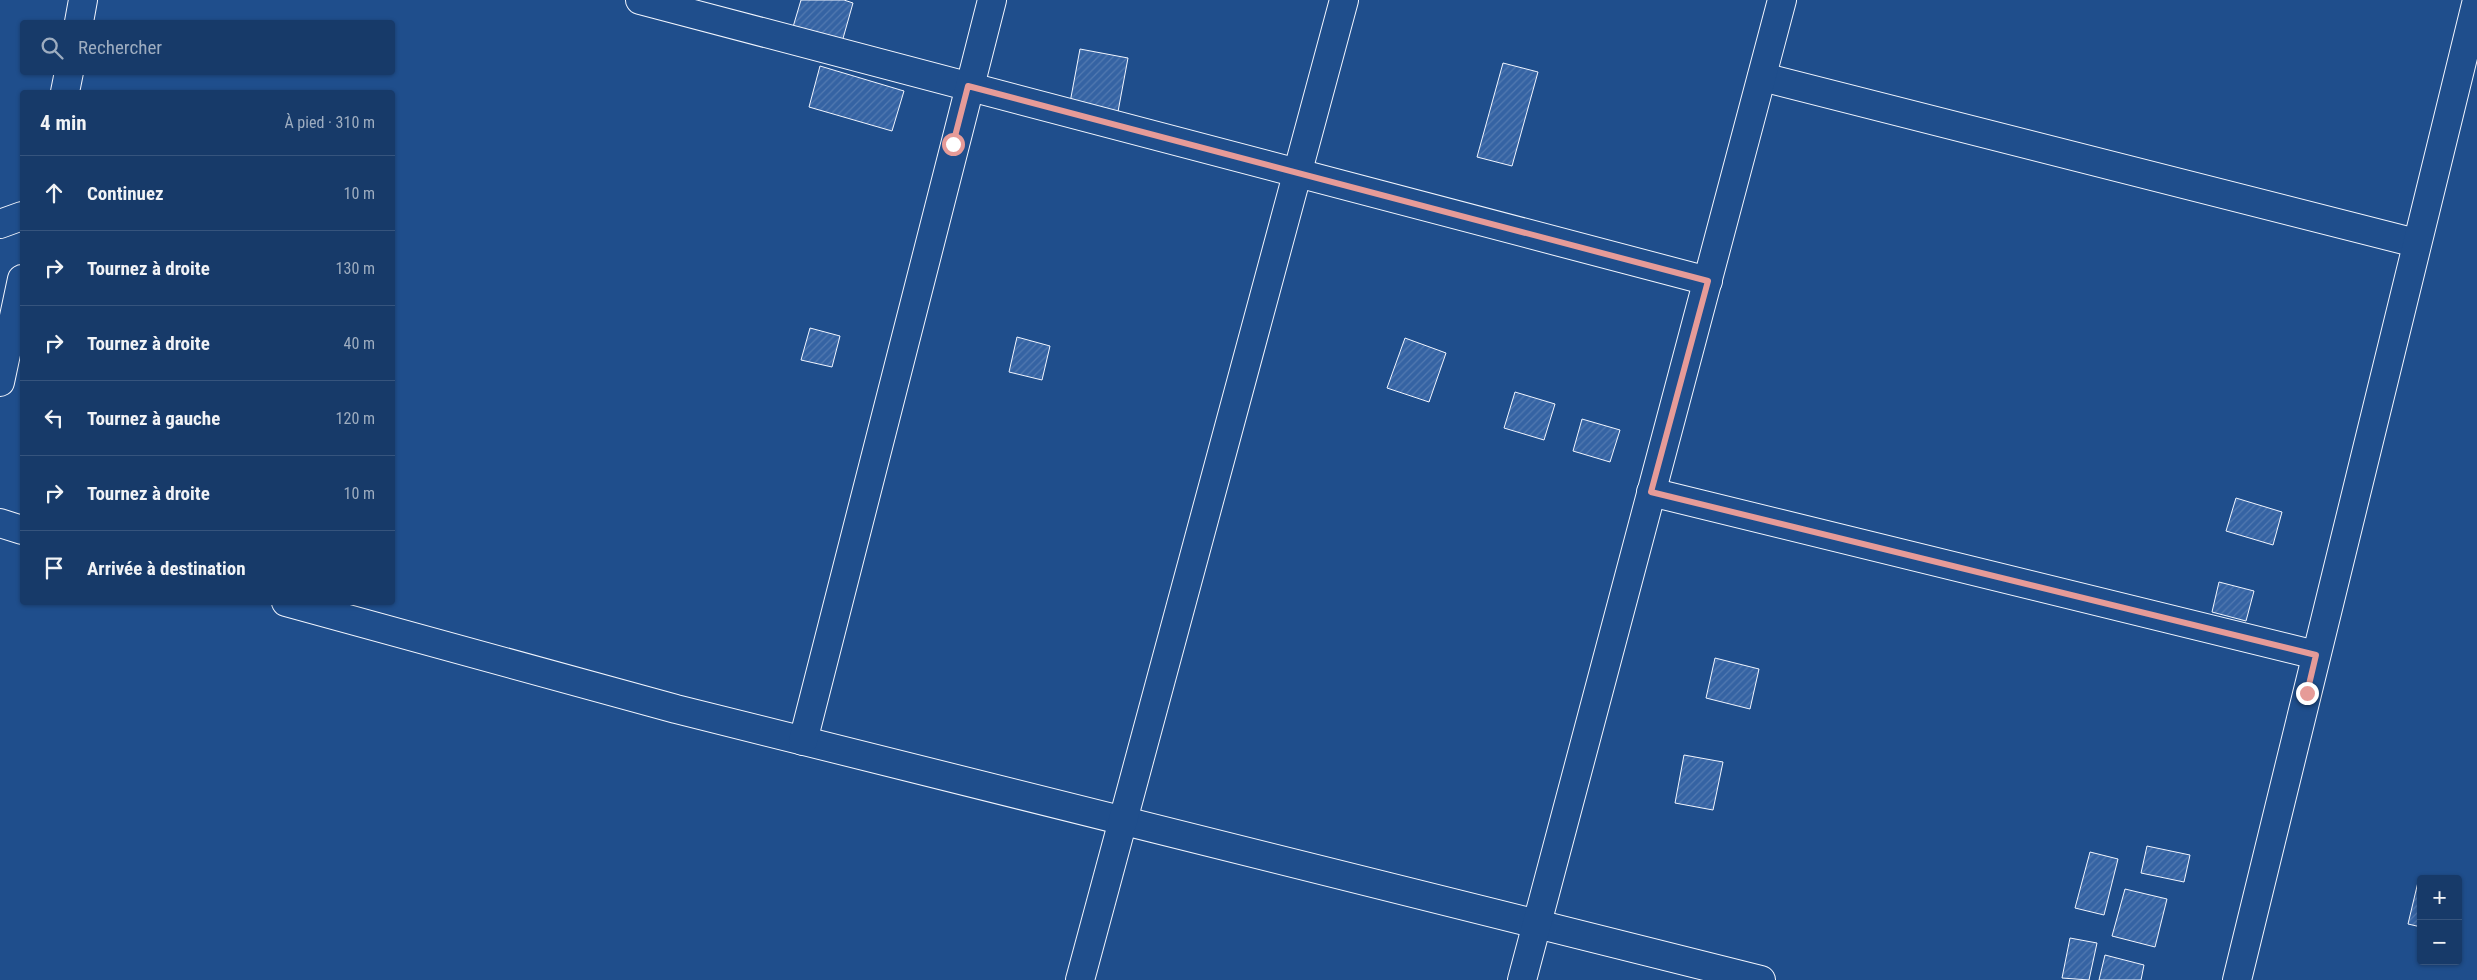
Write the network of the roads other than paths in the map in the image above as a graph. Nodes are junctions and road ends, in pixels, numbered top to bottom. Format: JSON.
{"nodes":[{"id":1,"x":83,"y":0,"type":"edge"},
{"id":2,"x":640,"y":0,"type":"edge"},
{"id":3,"x":992,"y":0,"type":"edge"},
{"id":4,"x":1344,"y":0,"type":"edge"},
{"id":5,"x":1782,"y":0,"type":"edge"},
{"id":6,"x":2477,"y":0,"type":"edge"},
{"id":7,"x":79,"y":20,"type":"edge"},
{"id":8,"x":68,"y":75,"type":"edge"},
{"id":9,"x":1762,"y":77,"type":"junction"},
{"id":10,"x":968,"y":86,"type":"junction"},
{"id":11,"x":65,"y":90,"type":"edge"},
{"id":12,"x":1298,"y":173,"type":"junction"},
{"id":13,"x":20,"y":217,"type":"edge"},
{"id":14,"x":0,"y":224,"type":"edge"},
{"id":15,"x":2416,"y":243,"type":"junction"},
{"id":16,"x":1708,"y":281,"type":"junction"},
{"id":17,"x":20,"y":288,"type":"edge"},
{"id":18,"x":0,"y":382,"type":"edge"},
{"id":19,"x":1651,"y":492,"type":"junction"},
{"id":20,"x":0,"y":523,"type":"edge"},
{"id":21,"x":20,"y":529,"type":"edge"},
{"id":22,"x":297,"y":605,"type":"edge"},
{"id":23,"x":2316,"y":655,"type":"junction"},
{"id":24,"x":803,"y":741,"type":"junction"},
{"id":25,"x":1123,"y":821,"type":"junction"},
{"id":26,"x":1537,"y":924,"type":"junction"},
{"id":27,"x":1080,"y":980,"type":"edge"},
{"id":28,"x":1522,"y":980,"type":"edge"},
{"id":29,"x":1761,"y":980,"type":"edge"},
{"id":30,"x":2237,"y":980,"type":"edge"}],
"edges":[{"from":1,"to":7,"type":"street"},
{"from":2,"to":10,"type":"street"},
{"from":3,"to":10,"type":"street"},
{"from":4,"to":12,"type":"street"},
{"from":5,"to":9,"type":"street"},
{"from":6,"to":15,"type":"street"},
{"from":8,"to":11,"type":"street"},
{"from":9,"to":15,"type":"street"},
{"from":9,"to":16,"type":"street"},
{"from":10,"to":12,"type":"street"},
{"from":10,"to":24,"type":"street"},
{"from":12,"to":16,"type":"street"},
{"from":12,"to":25,"type":"street"},
{"from":13,"to":14,"type":"street"},
{"from":15,"to":23,"type":"street"},
{"from":16,"to":19,"type":"street"},
{"from":17,"to":18,"type":"street"},
{"from":19,"to":23,"type":"street"},
{"from":19,"to":26,"type":"street"},
{"from":20,"to":21,"type":"street"},
{"from":22,"to":24,"type":"street"},
{"from":23,"to":30,"type":"street"},
{"from":24,"to":25,"type":"street"},
{"from":25,"to":26,"type":"street"},
{"from":25,"to":27,"type":"street"},
{"from":26,"to":28,"type":"street"},
{"from":26,"to":29,"type":"street"}]}
